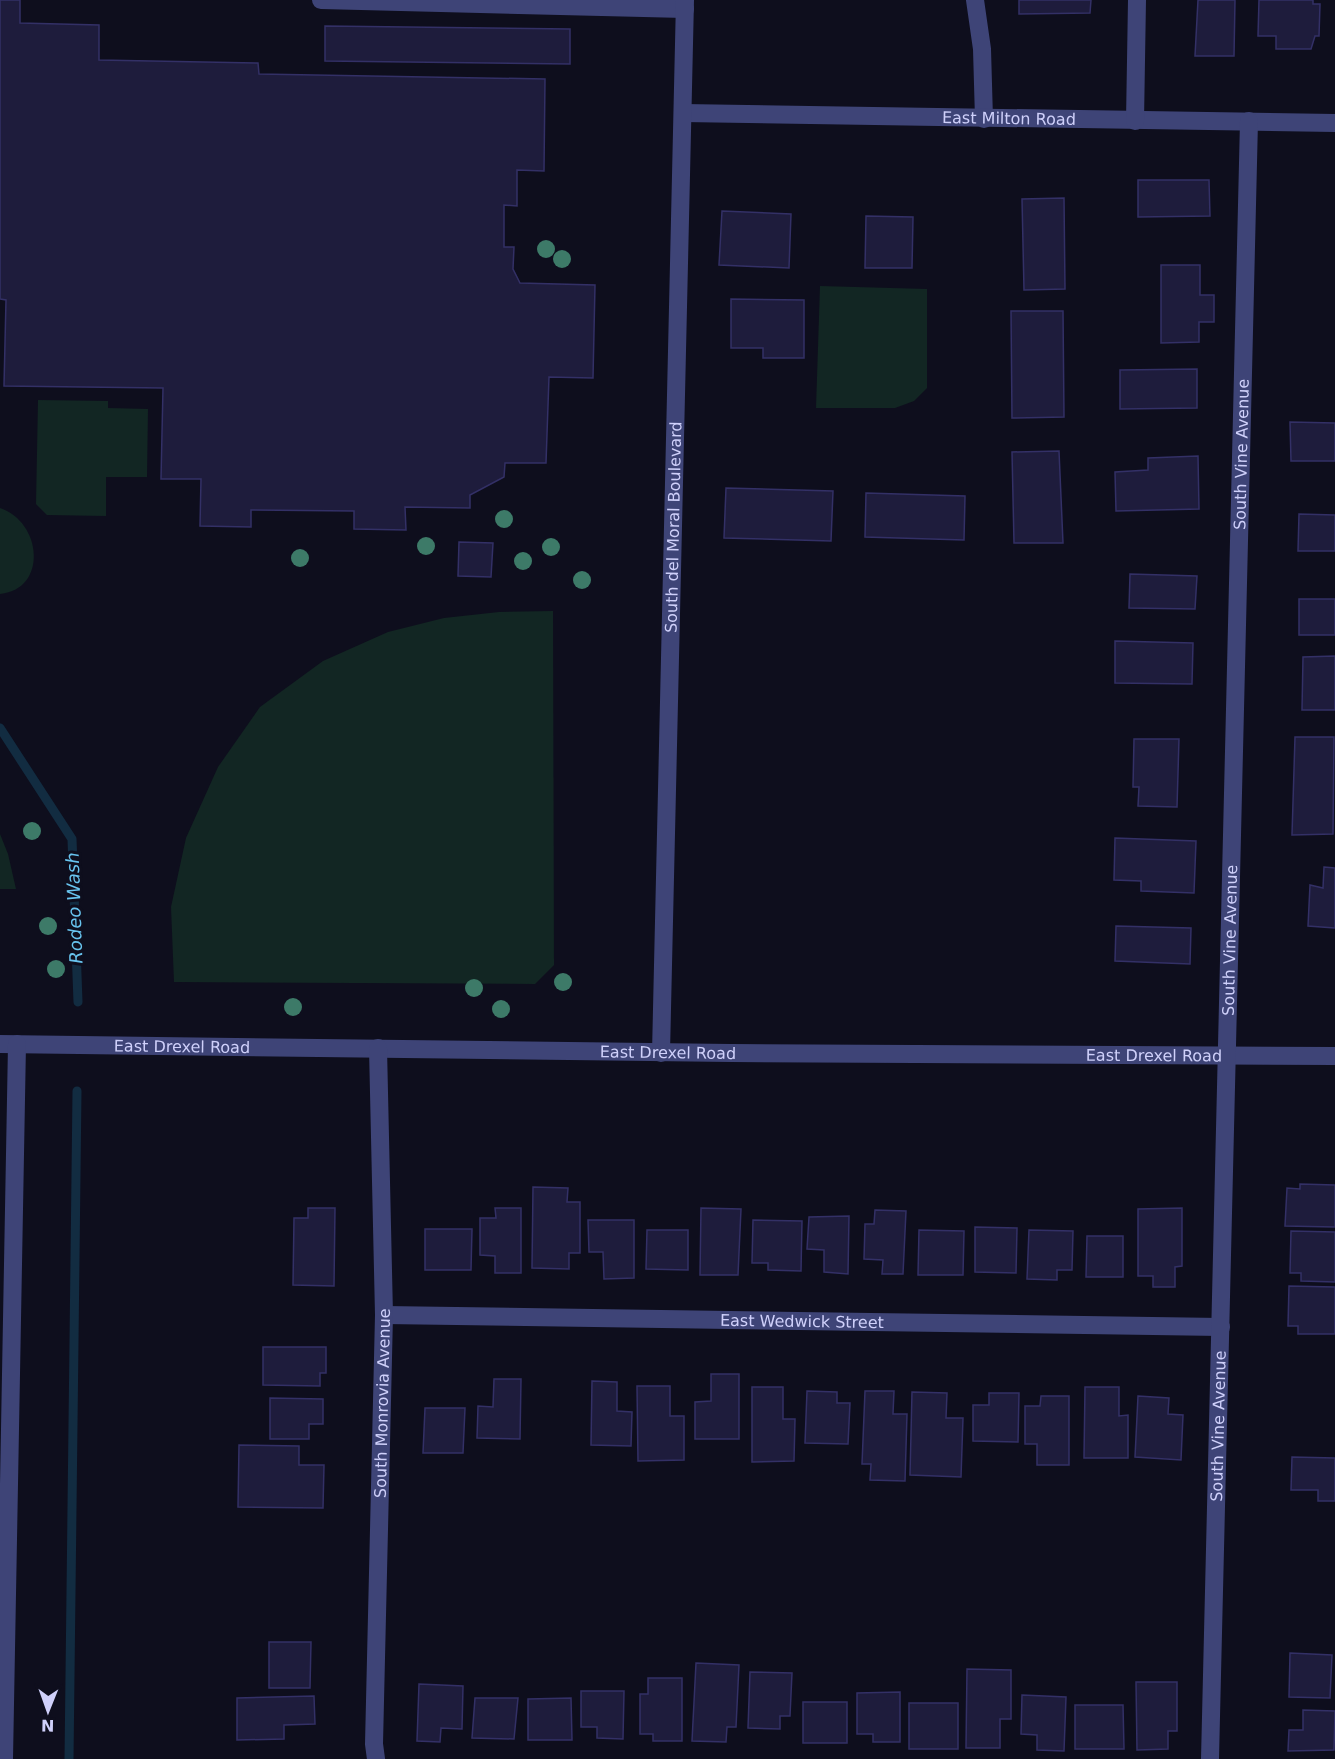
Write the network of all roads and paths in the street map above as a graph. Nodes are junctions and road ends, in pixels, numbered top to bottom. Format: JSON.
{"nodes":[{"id":1,"x":321,"y":0,"type":"edge"},
{"id":2,"x":975,"y":0,"type":"edge"},
{"id":3,"x":1137,"y":0,"type":"edge"},
{"id":4,"x":556,"y":3,"type":"edge"},
{"id":5,"x":685,"y":4,"type":"edge"},
{"id":6,"x":683,"y":113,"type":"junction"},
{"id":7,"x":984,"y":119,"type":"junction"},
{"id":8,"x":1135,"y":121,"type":"junction"},
{"id":9,"x":1249,"y":121,"type":"junction"},
{"id":10,"x":1335,"y":123,"type":"edge"},
{"id":11,"x":8,"y":1044,"type":"edge"},
{"id":12,"x":378,"y":1048,"type":"junction"},
{"id":13,"x":661,"y":1053,"type":"junction"},
{"id":14,"x":1335,"y":1056,"type":"edge"},
{"id":15,"x":1228,"y":1058,"type":"junction"},
{"id":16,"x":384,"y":1315,"type":"junction"},
{"id":17,"x":1221,"y":1327,"type":"junction"},
{"id":18,"x":4,"y":1759,"type":"edge"},
{"id":19,"x":376,"y":1759,"type":"edge"},
{"id":20,"x":1210,"y":1759,"type":"edge"}],
"edges":[{"from":1,"to":4,"type":"street"},
{"from":2,"to":7,"type":"street"},
{"from":3,"to":8,"type":"street"},
{"from":4,"to":5,"type":"street"},
{"from":5,"to":6,"type":"street","name":"South del Moral Boulevard"},
{"from":6,"to":7,"type":"street","name":"East Milton Road"},
{"from":6,"to":13,"type":"street","name":"South del Moral Boulevard"},
{"from":7,"to":8,"type":"street","name":"East Milton Road"},
{"from":8,"to":9,"type":"street","name":"East Milton Road"},
{"from":9,"to":10,"type":"street","name":"East Milton Road"},
{"from":9,"to":15,"type":"street","name":"South Vine Avenue"},
{"from":11,"to":12,"type":"street","name":"East Drexel Road"},
{"from":11,"to":18,"type":"street"},
{"from":12,"to":13,"type":"street","name":"East Drexel Road"},
{"from":12,"to":16,"type":"street","name":"South Monrovia Avenue"},
{"from":13,"to":15,"type":"street","name":"East Drexel Road"},
{"from":14,"to":15,"type":"street","name":"East Drexel Road"},
{"from":15,"to":17,"type":"street","name":"South Vine Avenue"},
{"from":16,"to":17,"type":"street","name":"East Wedwick Street"},
{"from":16,"to":19,"type":"street","name":"South Monrovia Avenue"},
{"from":17,"to":20,"type":"street","name":"South Vine Avenue"}]}
